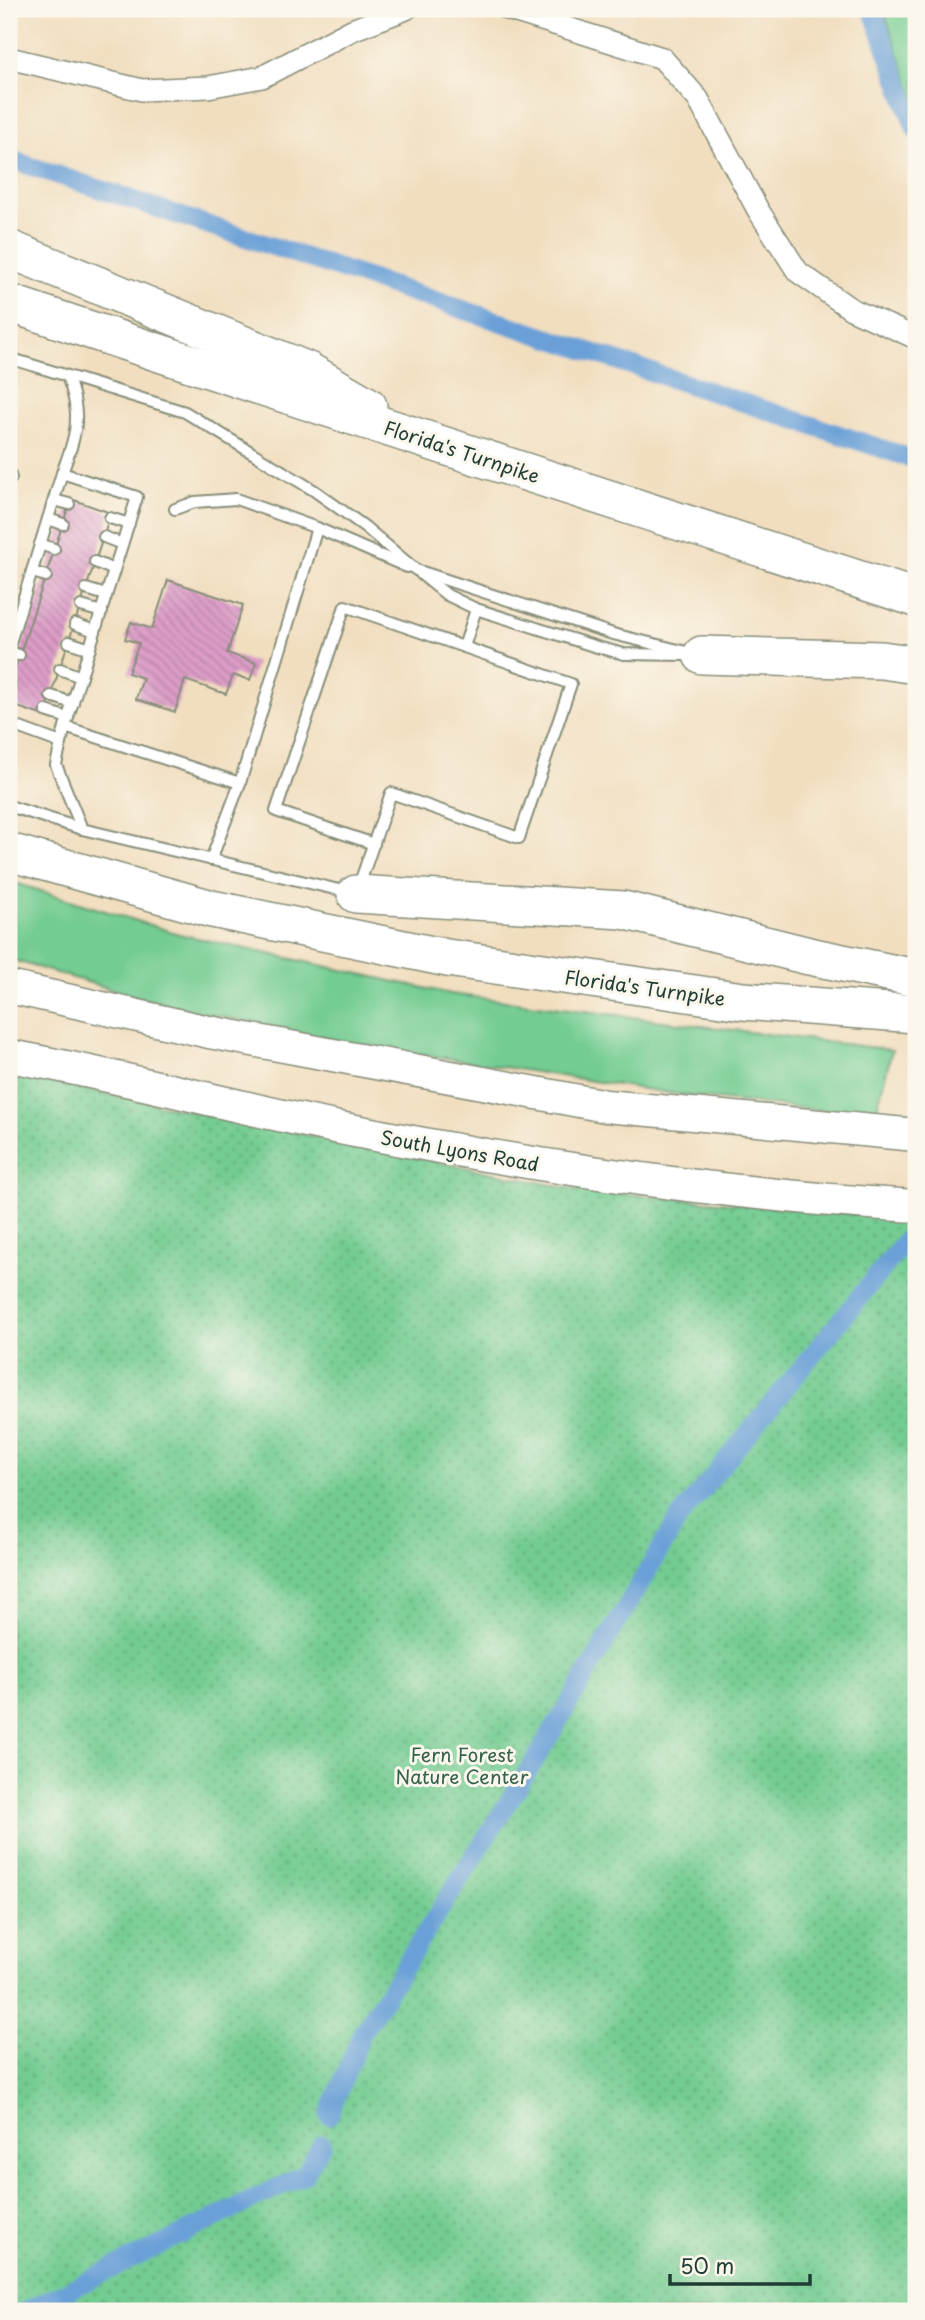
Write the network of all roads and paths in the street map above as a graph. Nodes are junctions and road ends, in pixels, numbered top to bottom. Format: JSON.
{"nodes":[{"id":1,"x":406,"y":9,"type":"edge"},
{"id":2,"x":507,"y":9,"type":"edge"},
{"id":3,"x":9,"y":58,"type":"edge"},
{"id":4,"x":9,"y":249,"type":"edge"},
{"id":5,"x":9,"y":303,"type":"edge"},
{"id":6,"x":916,"y":338,"type":"edge"},
{"id":7,"x":9,"y":358,"type":"edge"},
{"id":8,"x":67,"y":376,"type":"junction"},
{"id":9,"x":414,"y":434,"type":"junction"},
{"id":10,"x":62,"y":473,"type":"junction"},
{"id":11,"x":54,"y":500,"type":"junction"},
{"id":12,"x":69,"y":504,"type":"dead end"},
{"id":13,"x":175,"y":509,"type":"dead end"},
{"id":14,"x":110,"y":518,"type":"dead end"},
{"id":15,"x":48,"y":519,"type":"junction"},
{"id":16,"x":63,"y":524,"type":"dead end"},
{"id":17,"x":128,"y":524,"type":"junction"},
{"id":18,"x":317,"y":528,"type":"junction"},
{"id":19,"x":104,"y":537,"type":"dead end"},
{"id":20,"x":40,"y":544,"type":"junction"},
{"id":21,"x":122,"y":544,"type":"junction"},
{"id":22,"x":54,"y":550,"type":"dead end"},
{"id":23,"x":95,"y":562,"type":"dead end"},
{"id":24,"x":114,"y":570,"type":"junction"},
{"id":25,"x":416,"y":570,"type":"junction"},
{"id":26,"x":32,"y":572,"type":"junction"},
{"id":27,"x":46,"y":576,"type":"dead end"},
{"id":28,"x":86,"y":589,"type":"dead end"},
{"id":29,"x":26,"y":590,"type":"junction"},
{"id":30,"x":40,"y":593,"type":"dead end"},
{"id":31,"x":106,"y":595,"type":"junction"},
{"id":32,"x":916,"y":598,"type":"edge"},
{"id":33,"x":81,"y":606,"type":"dead end"},
{"id":34,"x":21,"y":607,"type":"junction"},
{"id":35,"x":34,"y":610,"type":"dead end"},
{"id":36,"x":476,"y":610,"type":"junction"},
{"id":37,"x":102,"y":612,"type":"junction"},
{"id":38,"x":16,"y":623,"type":"junction"},
{"id":39,"x":75,"y":624,"type":"dead end"},
{"id":40,"x":29,"y":627,"type":"dead end"},
{"id":41,"x":95,"y":631,"type":"junction"},
{"id":42,"x":69,"y":642,"type":"dead end"},
{"id":43,"x":9,"y":646,"type":"edge"},
{"id":44,"x":464,"y":647,"type":"junction"},
{"id":45,"x":90,"y":649,"type":"junction"},
{"id":46,"x":702,"y":655,"type":"junction"},
{"id":47,"x":916,"y":665,"type":"edge"},
{"id":48,"x":60,"y":669,"type":"dead end"},
{"id":49,"x":81,"y":677,"type":"junction"},
{"id":50,"x":51,"y":696,"type":"dead end"},
{"id":51,"x":73,"y":703,"type":"junction"},
{"id":52,"x":46,"y":711,"type":"dead end"},
{"id":53,"x":67,"y":723,"type":"junction"},
{"id":54,"x":9,"y":724,"type":"edge"},
{"id":55,"x":61,"y":743,"type":"junction"},
{"id":56,"x":240,"y":783,"type":"junction"},
{"id":57,"x":9,"y":806,"type":"edge"},
{"id":58,"x":82,"y":829,"type":"junction"},
{"id":59,"x":373,"y":844,"type":"junction"},
{"id":60,"x":9,"y":852,"type":"edge"},
{"id":61,"x":211,"y":860,"type":"junction"},
{"id":62,"x":356,"y":894,"type":"junction"},
{"id":63,"x":916,"y":978,"type":"edge"},
{"id":64,"x":9,"y":987,"type":"edge"},
{"id":65,"x":916,"y":1014,"type":"edge"},
{"id":66,"x":9,"y":1056,"type":"edge"},
{"id":67,"x":916,"y":1135,"type":"edge"},
{"id":68,"x":916,"y":1206,"type":"edge"}],
"edges":[{"from":1,"to":3,"type":"street"},
{"from":2,"to":6,"type":"street"},
{"from":4,"to":9,"type":"highway"},
{"from":5,"to":9,"type":"highway","name":"Florida's Turnpike"},
{"from":7,"to":8,"type":"lane"},
{"from":8,"to":10,"type":"lane"},
{"from":8,"to":25,"type":"lane"},
{"from":9,"to":32,"type":"highway","name":"Florida's Turnpike"},
{"from":10,"to":11,"type":"lane"},
{"from":10,"to":17,"type":"lane"},
{"from":11,"to":12,"type":"lane"},
{"from":11,"to":15,"type":"lane"},
{"from":13,"to":18,"type":"lane"},
{"from":14,"to":17,"type":"lane"},
{"from":15,"to":16,"type":"lane"},
{"from":15,"to":20,"type":"lane"},
{"from":17,"to":21,"type":"lane"},
{"from":18,"to":25,"type":"lane"},
{"from":18,"to":56,"type":"lane"},
{"from":19,"to":21,"type":"lane"},
{"from":20,"to":22,"type":"lane"},
{"from":20,"to":26,"type":"lane"},
{"from":21,"to":24,"type":"lane"},
{"from":23,"to":24,"type":"lane"},
{"from":24,"to":31,"type":"lane"},
{"from":25,"to":36,"type":"lane"},
{"from":25,"to":46,"type":"lane"},
{"from":26,"to":27,"type":"lane"},
{"from":26,"to":29,"type":"lane"},
{"from":28,"to":31,"type":"lane"},
{"from":29,"to":30,"type":"lane"},
{"from":29,"to":34,"type":"lane"},
{"from":31,"to":37,"type":"lane"},
{"from":33,"to":37,"type":"lane"},
{"from":34,"to":35,"type":"lane"},
{"from":34,"to":38,"type":"lane"},
{"from":36,"to":44,"type":"lane"},
{"from":36,"to":46,"type":"lane"},
{"from":37,"to":41,"type":"lane"},
{"from":38,"to":40,"type":"lane"},
{"from":38,"to":43,"type":"lane"},
{"from":39,"to":41,"type":"lane"},
{"from":41,"to":45,"type":"lane"},
{"from":42,"to":45,"type":"lane"},
{"from":44,"to":59,"type":"lane"},
{"from":44,"to":59,"type":"lane"},
{"from":45,"to":49,"type":"lane"},
{"from":46,"to":47,"type":"highway"},
{"from":48,"to":49,"type":"lane"},
{"from":49,"to":51,"type":"lane"},
{"from":50,"to":51,"type":"lane"},
{"from":51,"to":53,"type":"lane"},
{"from":52,"to":53,"type":"lane"},
{"from":53,"to":55,"type":"lane"},
{"from":53,"to":56,"type":"lane"},
{"from":54,"to":55,"type":"lane"},
{"from":55,"to":58,"type":"lane"},
{"from":56,"to":61,"type":"lane"},
{"from":57,"to":58,"type":"lane"},
{"from":58,"to":61,"type":"lane"},
{"from":59,"to":62,"type":"lane"},
{"from":60,"to":65,"type":"highway","name":"Florida's Turnpike"},
{"from":61,"to":62,"type":"lane"},
{"from":62,"to":63,"type":"highway"},
{"from":64,"to":67,"type":"main road"},
{"from":66,"to":68,"type":"main road","name":"South Lyons Road"}]}
